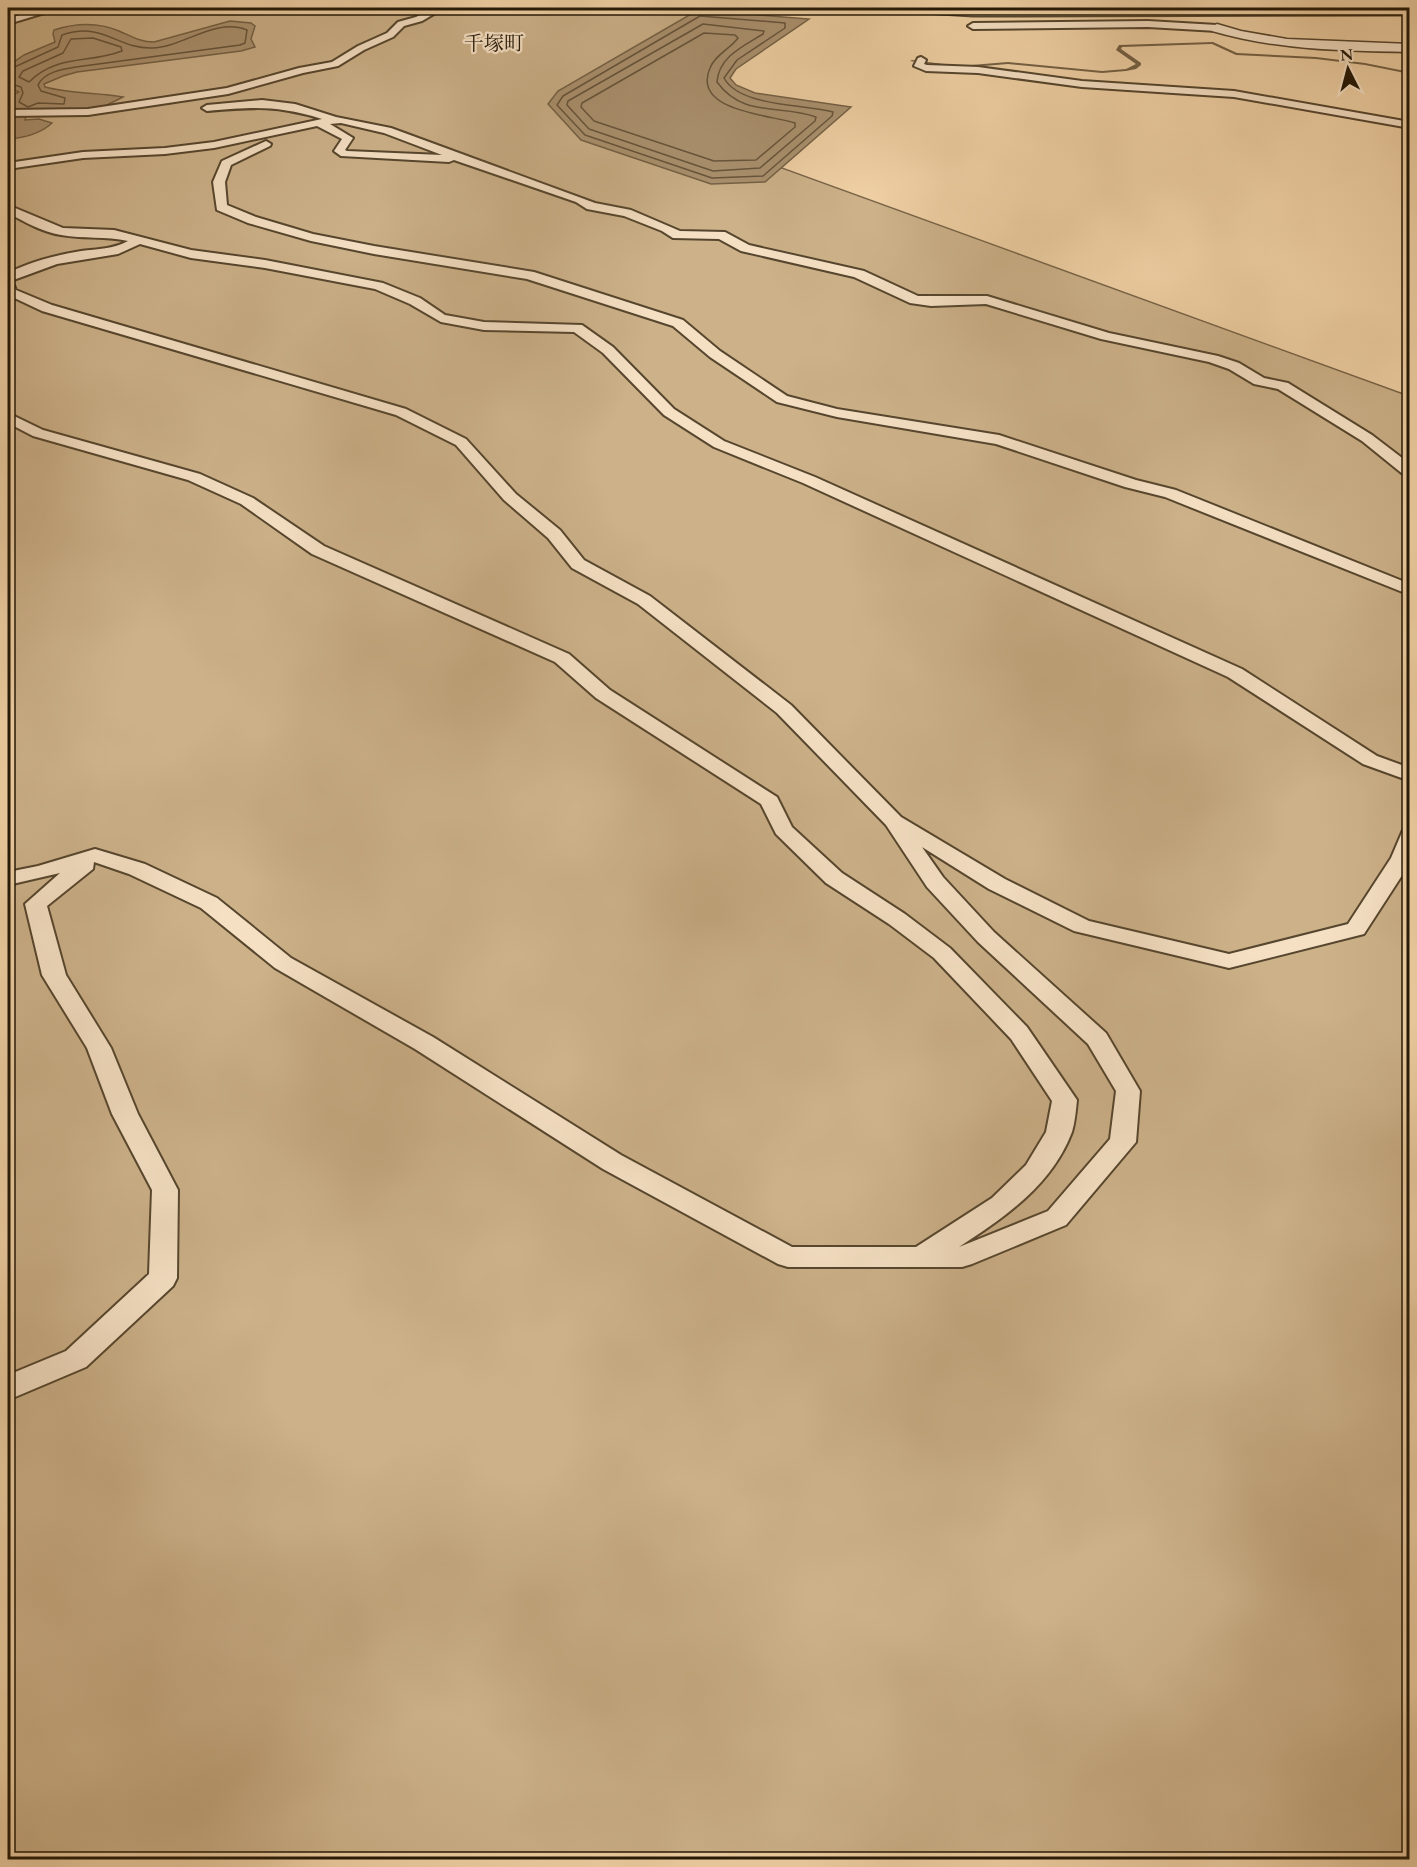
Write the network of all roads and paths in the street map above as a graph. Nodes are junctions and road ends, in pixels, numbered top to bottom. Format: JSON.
{"nodes":[{"id":1,"x":57,"y":8,"type":"edge"},
{"id":2,"x":440,"y":8,"type":"edge"},
{"id":3,"x":908,"y":8,"type":"edge"},
{"id":4,"x":1410,"y":11,"type":"edge"},
{"id":5,"x":8,"y":21,"type":"edge"},
{"id":6,"x":973,"y":26,"type":"dead end"},
{"id":7,"x":1217,"y":28,"type":"joint"},
{"id":8,"x":1410,"y":48,"type":"edge"},
{"id":9,"x":919,"y":62,"type":"dead end"},
{"id":10,"x":112,"y":108,"type":"junction"},
{"id":11,"x":195,"y":109,"type":"dead end"},
{"id":12,"x":183,"y":110,"type":"dead end"},
{"id":13,"x":8,"y":113,"type":"edge"},
{"id":14,"x":341,"y":120,"type":"junction"},
{"id":15,"x":319,"y":122,"type":"junction"},
{"id":16,"x":1410,"y":125,"type":"edge"},
{"id":17,"x":280,"y":131,"type":"junction"},
{"id":18,"x":461,"y":159,"type":"junction"},
{"id":19,"x":8,"y":166,"type":"edge"},
{"id":20,"x":8,"y":209,"type":"edge"},
{"id":21,"x":138,"y":240,"type":"junction"},
{"id":22,"x":8,"y":278,"type":"edge"},
{"id":23,"x":8,"y":286,"type":"edge"},
{"id":24,"x":8,"y":417,"type":"edge"},
{"id":25,"x":1410,"y":472,"type":"edge"},
{"id":26,"x":1410,"y":590,"type":"edge"},
{"id":27,"x":1409,"y":776,"type":"edge"},
{"id":28,"x":894,"y":821,"type":"junction"},
{"id":29,"x":1410,"y":834,"type":"edge"},
{"id":30,"x":95,"y":855,"type":"junction"},
{"id":31,"x":8,"y":878,"type":"edge"},
{"id":32,"x":920,"y":1257,"type":"junction"},
{"id":33,"x":8,"y":1388,"type":"edge"}],
"edges":[{"from":1,"to":5,"type":"lane"},
{"from":2,"to":10,"type":"lane"},
{"from":3,"to":4,"type":"street"},
{"from":6,"to":7,"type":"lane"},
{"from":7,"to":8,"type":"street"},
{"from":9,"to":16,"type":"lane"},
{"from":10,"to":12,"type":"lane"},
{"from":10,"to":13,"type":"lane"},
{"from":11,"to":14,"type":"lane"},
{"from":14,"to":15,"type":"lane"},
{"from":14,"to":18,"type":"lane"},
{"from":15,"to":17,"type":"lane"},
{"from":15,"to":18,"type":"lane"},
{"from":17,"to":19,"type":"lane"},
{"from":17,"to":26,"type":"lane"},
{"from":18,"to":25,"type":"lane"},
{"from":20,"to":21,"type":"lane"},
{"from":21,"to":22,"type":"lane"},
{"from":21,"to":27,"type":"lane"},
{"from":23,"to":28,"type":"lane"},
{"from":24,"to":32,"type":"lane"},
{"from":28,"to":29,"type":"lane"},
{"from":28,"to":32,"type":"lane"},
{"from":30,"to":31,"type":"lane"},
{"from":30,"to":32,"type":"lane"},
{"from":30,"to":33,"type":"lane"}]}
